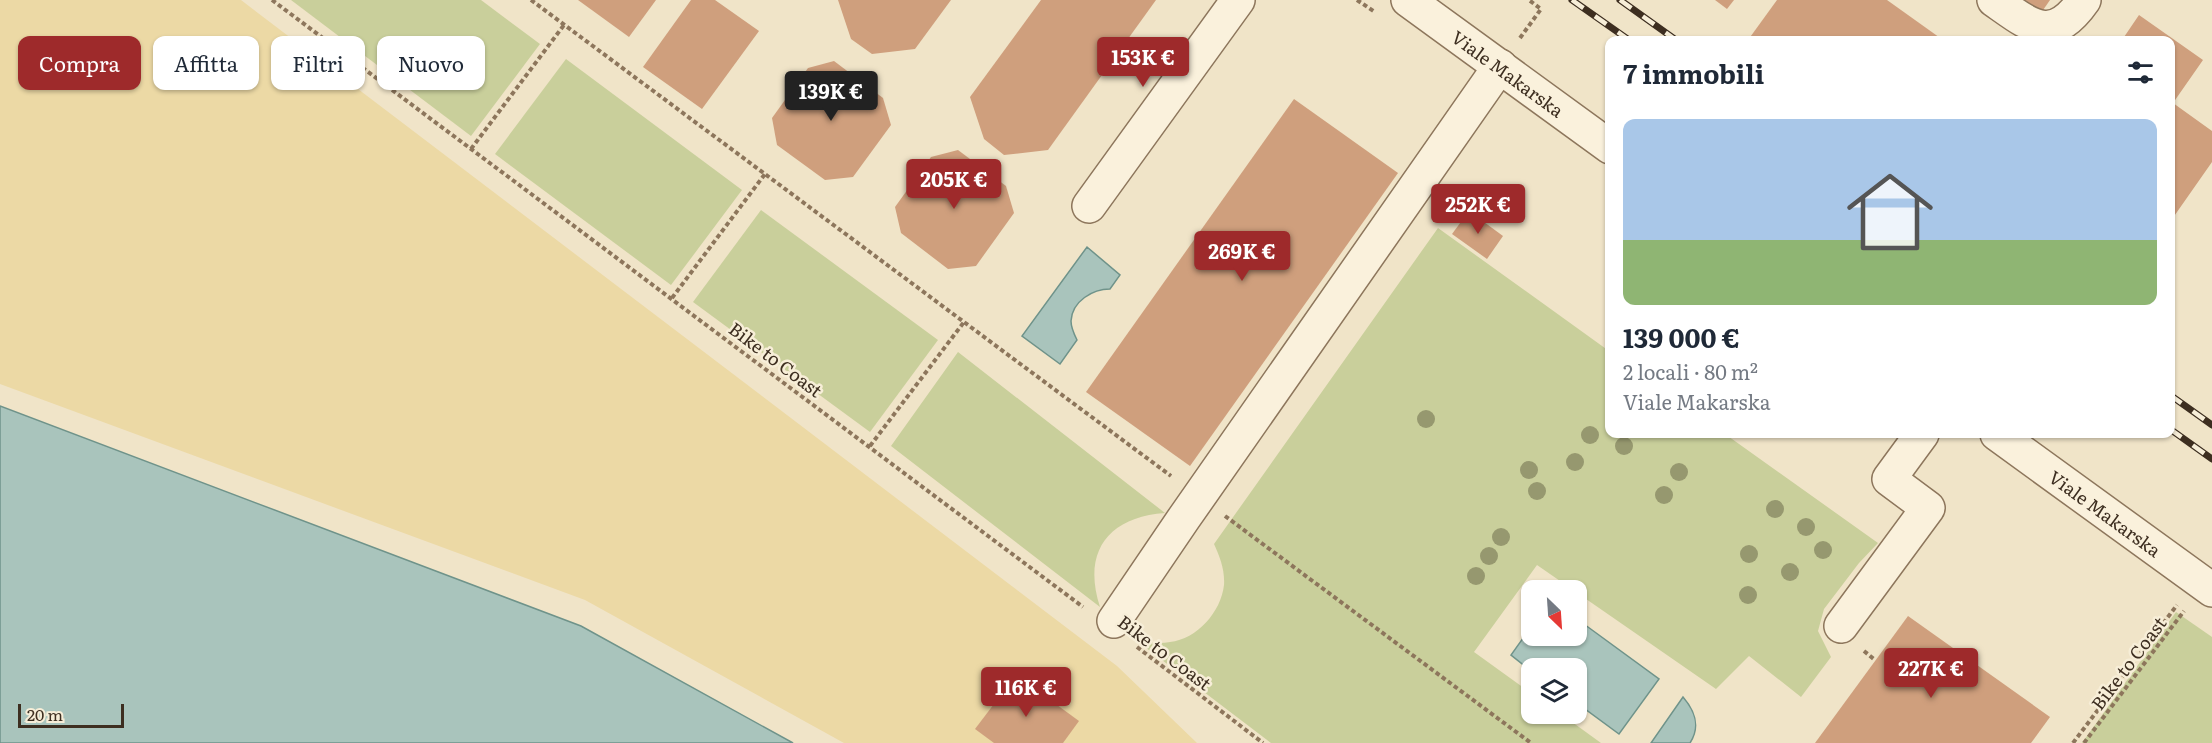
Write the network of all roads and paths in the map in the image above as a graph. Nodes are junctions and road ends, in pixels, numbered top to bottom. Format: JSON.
{"nodes":[{"id":1,"x":272,"y":0,"type":"edge"},
{"id":2,"x":531,"y":0,"type":"edge"},
{"id":3,"x":1238,"y":0,"type":"edge"},
{"id":4,"x":1408,"y":0,"type":"edge"},
{"id":5,"x":1529,"y":0,"type":"edge"},
{"id":6,"x":1994,"y":0,"type":"edge"},
{"id":7,"x":2084,"y":0,"type":"edge"},
{"id":8,"x":1541,"y":9,"type":"dead end"},
{"id":9,"x":564,"y":25,"type":"junction"},
{"id":10,"x":1500,"y":66,"type":"junction"},
{"id":11,"x":1605,"y":143,"type":"edge"},
{"id":12,"x":471,"y":149,"type":"junction"},
{"id":13,"x":765,"y":174,"type":"junction"},
{"id":14,"x":1089,"y":206,"type":"dead end"},
{"id":15,"x":672,"y":298,"type":"junction"},
{"id":16,"x":964,"y":322,"type":"junction"},
{"id":17,"x":1919,"y":438,"type":"edge"},
{"id":18,"x":2003,"y":438,"type":"edge"},
{"id":19,"x":870,"y":447,"type":"junction"},
{"id":20,"x":1199,"y":497,"type":"junction"},
{"id":21,"x":2212,"y":590,"type":"edge"},
{"id":22,"x":2178,"y":604,"type":"dead end"},
{"id":23,"x":2185,"y":609,"type":"dead end"},
{"id":24,"x":1112,"y":625,"type":"junction"},
{"id":25,"x":1841,"y":626,"type":"dead end"},
{"id":26,"x":1866,"y":652,"type":"dead end"},
{"id":27,"x":1875,"y":660,"type":"dead end"},
{"id":28,"x":1263,"y":743,"type":"edge"},
{"id":29,"x":1531,"y":743,"type":"edge"},
{"id":30,"x":2073,"y":743,"type":"edge"},
{"id":31,"x":2084,"y":743,"type":"edge"}],
"edges":[{"from":1,"to":12,"type":"path","name":"Bike to Coast"},
{"from":2,"to":9,"type":"path"},
{"from":3,"to":14,"type":"street"},
{"from":4,"to":10,"type":"street","name":"Viale Makarska"},
{"from":5,"to":8,"type":"path"},
{"from":6,"to":7,"type":"street"},
{"from":9,"to":12,"type":"path"},
{"from":9,"to":13,"type":"path"},
{"from":10,"to":11,"type":"street","name":"Viale Makarska"},
{"from":10,"to":20,"type":"street"},
{"from":12,"to":15,"type":"path","name":"Bike to Coast"},
{"from":13,"to":15,"type":"path"},
{"from":13,"to":16,"type":"path"},
{"from":15,"to":19,"type":"path","name":"Bike to Coast"},
{"from":16,"to":19,"type":"path"},
{"from":16,"to":20,"type":"path"},
{"from":17,"to":25,"type":"street"},
{"from":18,"to":21,"type":"street","name":"Viale Makarska"},
{"from":19,"to":24,"type":"path","name":"Bike to Coast"},
{"from":20,"to":24,"type":"street"},
{"from":20,"to":29,"type":"path"},
{"from":22,"to":30,"type":"path"},
{"from":23,"to":31,"type":"path","name":"Bike to Coast"},
{"from":24,"to":28,"type":"path","name":"Bike to Coast"},
{"from":26,"to":27,"type":"path"}]}
